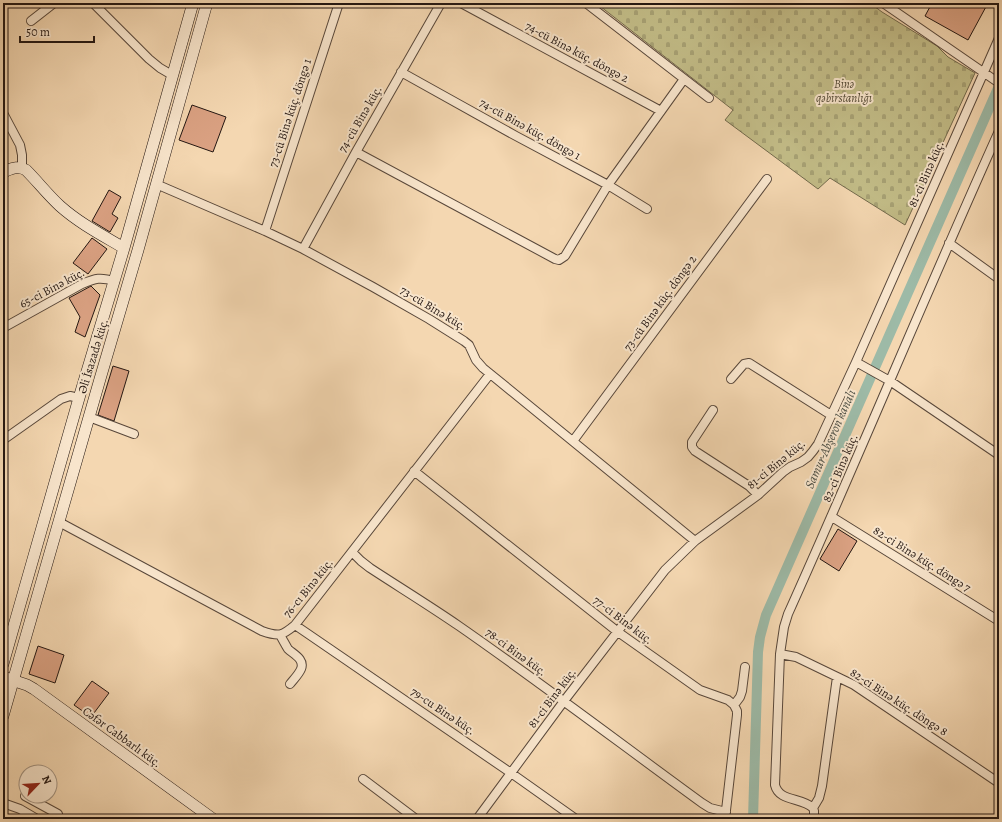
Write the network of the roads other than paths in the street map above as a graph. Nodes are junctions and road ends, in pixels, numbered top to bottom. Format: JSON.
{"nodes":[{"id":1,"x":54,"y":3,"type":"edge"},
{"id":2,"x":93,"y":3,"type":"edge"},
{"id":3,"x":193,"y":3,"type":"edge"},
{"id":4,"x":207,"y":3,"type":"edge"},
{"id":5,"x":339,"y":3,"type":"edge"},
{"id":6,"x":441,"y":3,"type":"edge"},
{"id":7,"x":461,"y":3,"type":"edge"},
{"id":8,"x":586,"y":3,"type":"edge"},
{"id":9,"x":883,"y":3,"type":"edge"},
{"id":10,"x":31,"y":21,"type":"dead end"},
{"id":11,"x":999,"y":38,"type":"edge"},
{"id":12,"x":401,"y":72,"type":"junction"},
{"id":13,"x":984,"y":73,"type":"junction"},
{"id":14,"x":172,"y":75,"type":"junction"},
{"id":15,"x":684,"y":79,"type":"junction"},
{"id":16,"x":999,"y":83,"type":"edge"},
{"id":17,"x":708,"y":98,"type":"dead end"},
{"id":18,"x":661,"y":111,"type":"junction"},
{"id":19,"x":3,"y":113,"type":"edge"},
{"id":20,"x":999,"y":131,"type":"edge"},
{"id":21,"x":356,"y":152,"type":"junction"},
{"id":22,"x":22,"y":168,"type":"junction"},
{"id":23,"x":3,"y":172,"type":"edge"},
{"id":24,"x":767,"y":179,"type":"dead end"},
{"id":25,"x":156,"y":184,"type":"junction"},
{"id":26,"x":608,"y":185,"type":"junction"},
{"id":27,"x":648,"y":209,"type":"dead end"},
{"id":28,"x":265,"y":231,"type":"junction"},
{"id":29,"x":949,"y":243,"type":"junction"},
{"id":30,"x":124,"y":248,"type":"junction"},
{"id":31,"x":303,"y":249,"type":"junction"},
{"id":32,"x":999,"y":279,"type":"edge"},
{"id":33,"x":115,"y":281,"type":"junction"},
{"id":34,"x":3,"y":328,"type":"edge"},
{"id":35,"x":94,"y":351,"type":"junction"},
{"id":36,"x":107,"y":356,"type":"junction"},
{"id":37,"x":856,"y":362,"type":"junction"},
{"id":38,"x":490,"y":374,"type":"junction"},
{"id":39,"x":731,"y":379,"type":"dead end"},
{"id":40,"x":890,"y":381,"type":"junction"},
{"id":41,"x":79,"y":398,"type":"junction"},
{"id":42,"x":713,"y":410,"type":"dead end"},
{"id":43,"x":831,"y":415,"type":"junction"},
{"id":44,"x":89,"y":417,"type":"junction"},
{"id":45,"x":134,"y":434,"type":"dead end"},
{"id":46,"x":3,"y":440,"type":"edge"},
{"id":47,"x":573,"y":441,"type":"junction"},
{"id":48,"x":999,"y":455,"type":"edge"},
{"id":49,"x":414,"y":471,"type":"junction"},
{"id":50,"x":758,"y":495,"type":"junction"},
{"id":51,"x":832,"y":517,"type":"junction"},
{"id":52,"x":59,"y":522,"type":"junction"},
{"id":53,"x":695,"y":541,"type":"junction"},
{"id":54,"x":352,"y":552,"type":"junction"},
{"id":55,"x":999,"y":621,"type":"edge"},
{"id":56,"x":295,"y":625,"type":"junction"},
{"id":57,"x":618,"y":632,"type":"junction"},
{"id":58,"x":280,"y":634,"type":"junction"},
{"id":59,"x":780,"y":654,"type":"junction"},
{"id":60,"x":4,"y":657,"type":"edge"},
{"id":61,"x":745,"y":667,"type":"dead end"},
{"id":62,"x":836,"y":677,"type":"junction"},
{"id":63,"x":8,"y":678,"type":"edge"},
{"id":64,"x":290,"y":684,"type":"dead end"},
{"id":65,"x":564,"y":701,"type":"junction"},
{"id":66,"x":734,"y":705,"type":"junction"},
{"id":67,"x":3,"y":716,"type":"edge"},
{"id":68,"x":511,"y":773,"type":"junction"},
{"id":69,"x":363,"y":779,"type":"dead end"},
{"id":70,"x":999,"y":782,"type":"edge"},
{"id":71,"x":3,"y":803,"type":"edge"},
{"id":72,"x":40,"y":804,"type":"edge"},
{"id":73,"x":813,"y":808,"type":"junction"},
{"id":74,"x":726,"y":815,"type":"edge"},
{"id":75,"x":37,"y":819,"type":"edge"},
{"id":76,"x":60,"y":819,"type":"edge"},
{"id":77,"x":213,"y":819,"type":"edge"},
{"id":78,"x":416,"y":819,"type":"edge"},
{"id":79,"x":477,"y":819,"type":"edge"},
{"id":80,"x":576,"y":819,"type":"edge"},
{"id":81,"x":814,"y":819,"type":"edge"}],
"edges":[{"from":1,"to":10,"type":"street"},
{"from":2,"to":14,"type":"street"},
{"from":3,"to":14,"type":"main road","name":"Əli İsazadə küç."},
{"from":4,"to":25,"type":"main road","name":"Əli İsazadə küç."},
{"from":5,"to":28,"type":"street","name":"73-cü Binə küç. döngə 1"},
{"from":6,"to":12,"type":"street","name":"74-cü Binə küç."},
{"from":7,"to":18,"type":"street","name":"74-cü Binə küç. döngə 2"},
{"from":8,"to":15,"type":"street"},
{"from":9,"to":13,"type":"street"},
{"from":11,"to":13,"type":"street","name":"81-ci Binə küç."},
{"from":12,"to":21,"type":"street","name":"74-cü Binə küç."},
{"from":12,"to":26,"type":"street","name":"74-cü Binə küç. döngə 1"},
{"from":13,"to":16,"type":"street"},
{"from":13,"to":37,"type":"street","name":"81-ci Binə küç."},
{"from":14,"to":30,"type":"main road","name":"Əli İsazadə küç."},
{"from":15,"to":17,"type":"street"},
{"from":15,"to":18,"type":"street"},
{"from":18,"to":26,"type":"street"},
{"from":19,"to":22,"type":"street"},
{"from":20,"to":29,"type":"street","name":"82-ci Binə küç."},
{"from":21,"to":26,"type":"street"},
{"from":21,"to":31,"type":"street","name":"74-cü Binə küç."},
{"from":22,"to":23,"type":"main road"},
{"from":22,"to":30,"type":"main road"},
{"from":24,"to":47,"type":"street","name":"73-cü Binə küç. döngə 2"},
{"from":25,"to":28,"type":"street","name":"73-cü Binə küç."},
{"from":25,"to":36,"type":"main road","name":"Əli İsazadə küç."},
{"from":26,"to":27,"type":"street","name":"74-cü Binə küç. döngə 1"},
{"from":28,"to":31,"type":"street","name":"73-cü Binə küç."},
{"from":29,"to":32,"type":"street"},
{"from":29,"to":40,"type":"street","name":"82-ci Binə küç."},
{"from":30,"to":33,"type":"main road","name":"Əli İsazadə küç."},
{"from":31,"to":38,"type":"street","name":"73-cü Binə küç."},
{"from":33,"to":34,"type":"street","name":"65-ci Binə küç."},
{"from":33,"to":35,"type":"main road","name":"Əli İsazadə küç."},
{"from":35,"to":36,"type":"main road"},
{"from":35,"to":41,"type":"main road","name":"Əli İsazadə küç."},
{"from":36,"to":44,"type":"main road","name":"Əli İsazadə küç."},
{"from":37,"to":40,"type":"street"},
{"from":37,"to":43,"type":"street","name":"81-ci Binə küç."},
{"from":38,"to":47,"type":"street","name":"73-cü Binə küç."},
{"from":38,"to":49,"type":"street","name":"76-cı Binə küç."},
{"from":39,"to":43,"type":"street"},
{"from":40,"to":48,"type":"street"},
{"from":40,"to":51,"type":"street","name":"82-ci Binə küç."},
{"from":41,"to":46,"type":"street"},
{"from":41,"to":60,"type":"main road","name":"Əli İsazadə küç."},
{"from":42,"to":50,"type":"street"},
{"from":43,"to":50,"type":"street","name":"81-ci Binə küç."},
{"from":44,"to":45,"type":"street"},
{"from":44,"to":52,"type":"main road","name":"Əli İsazadə küç."},
{"from":47,"to":53,"type":"street","name":"73-cü Binə küç."},
{"from":49,"to":54,"type":"street","name":"76-cı Binə küç."},
{"from":49,"to":57,"type":"street","name":"77-ci Binə küç."},
{"from":50,"to":53,"type":"street","name":"81-ci Binə küç."},
{"from":51,"to":55,"type":"street","name":"82-ci Binə küç. döngə 7"},
{"from":51,"to":59,"type":"street","name":"82-ci Binə küç."},
{"from":52,"to":58,"type":"street","name":"76-cı Binə küç."},
{"from":52,"to":63,"type":"main road","name":"Əli İsazadə küç."},
{"from":53,"to":57,"type":"street","name":"81-ci Binə küç."},
{"from":54,"to":56,"type":"street","name":"76-cı Binə küç."},
{"from":54,"to":65,"type":"street","name":"78-ci Binə küç."},
{"from":56,"to":58,"type":"street","name":"76-cı Binə küç."},
{"from":56,"to":68,"type":"street","name":"79-cu Binə küç."},
{"from":57,"to":65,"type":"street","name":"81-ci Binə küç."},
{"from":57,"to":66,"type":"street","name":"77-ci Binə küç."},
{"from":58,"to":64,"type":"street"},
{"from":59,"to":62,"type":"street","name":"82-ci Binə küç. döngə 8"},
{"from":59,"to":73,"type":"street","name":"82-ci Binə küç."},
{"from":61,"to":66,"type":"street"},
{"from":62,"to":70,"type":"street","name":"82-ci Binə küç. döngə 8"},
{"from":62,"to":73,"type":"street"},
{"from":63,"to":67,"type":"main road","name":"Əli İsazadə küç."},
{"from":63,"to":77,"type":"main road","name":"Cəfər Cabbarlı küç."},
{"from":65,"to":68,"type":"street","name":"81-ci Binə küç."},
{"from":65,"to":74,"type":"street","name":"78-ci Binə küç."},
{"from":66,"to":74,"type":"street"},
{"from":68,"to":79,"type":"street","name":"81-ci Binə küç."},
{"from":68,"to":80,"type":"street","name":"79-cu Binə küç."},
{"from":69,"to":78,"type":"street"},
{"from":71,"to":75,"type":"street"},
{"from":72,"to":76,"type":"street"},
{"from":73,"to":81,"type":"street"}]}
